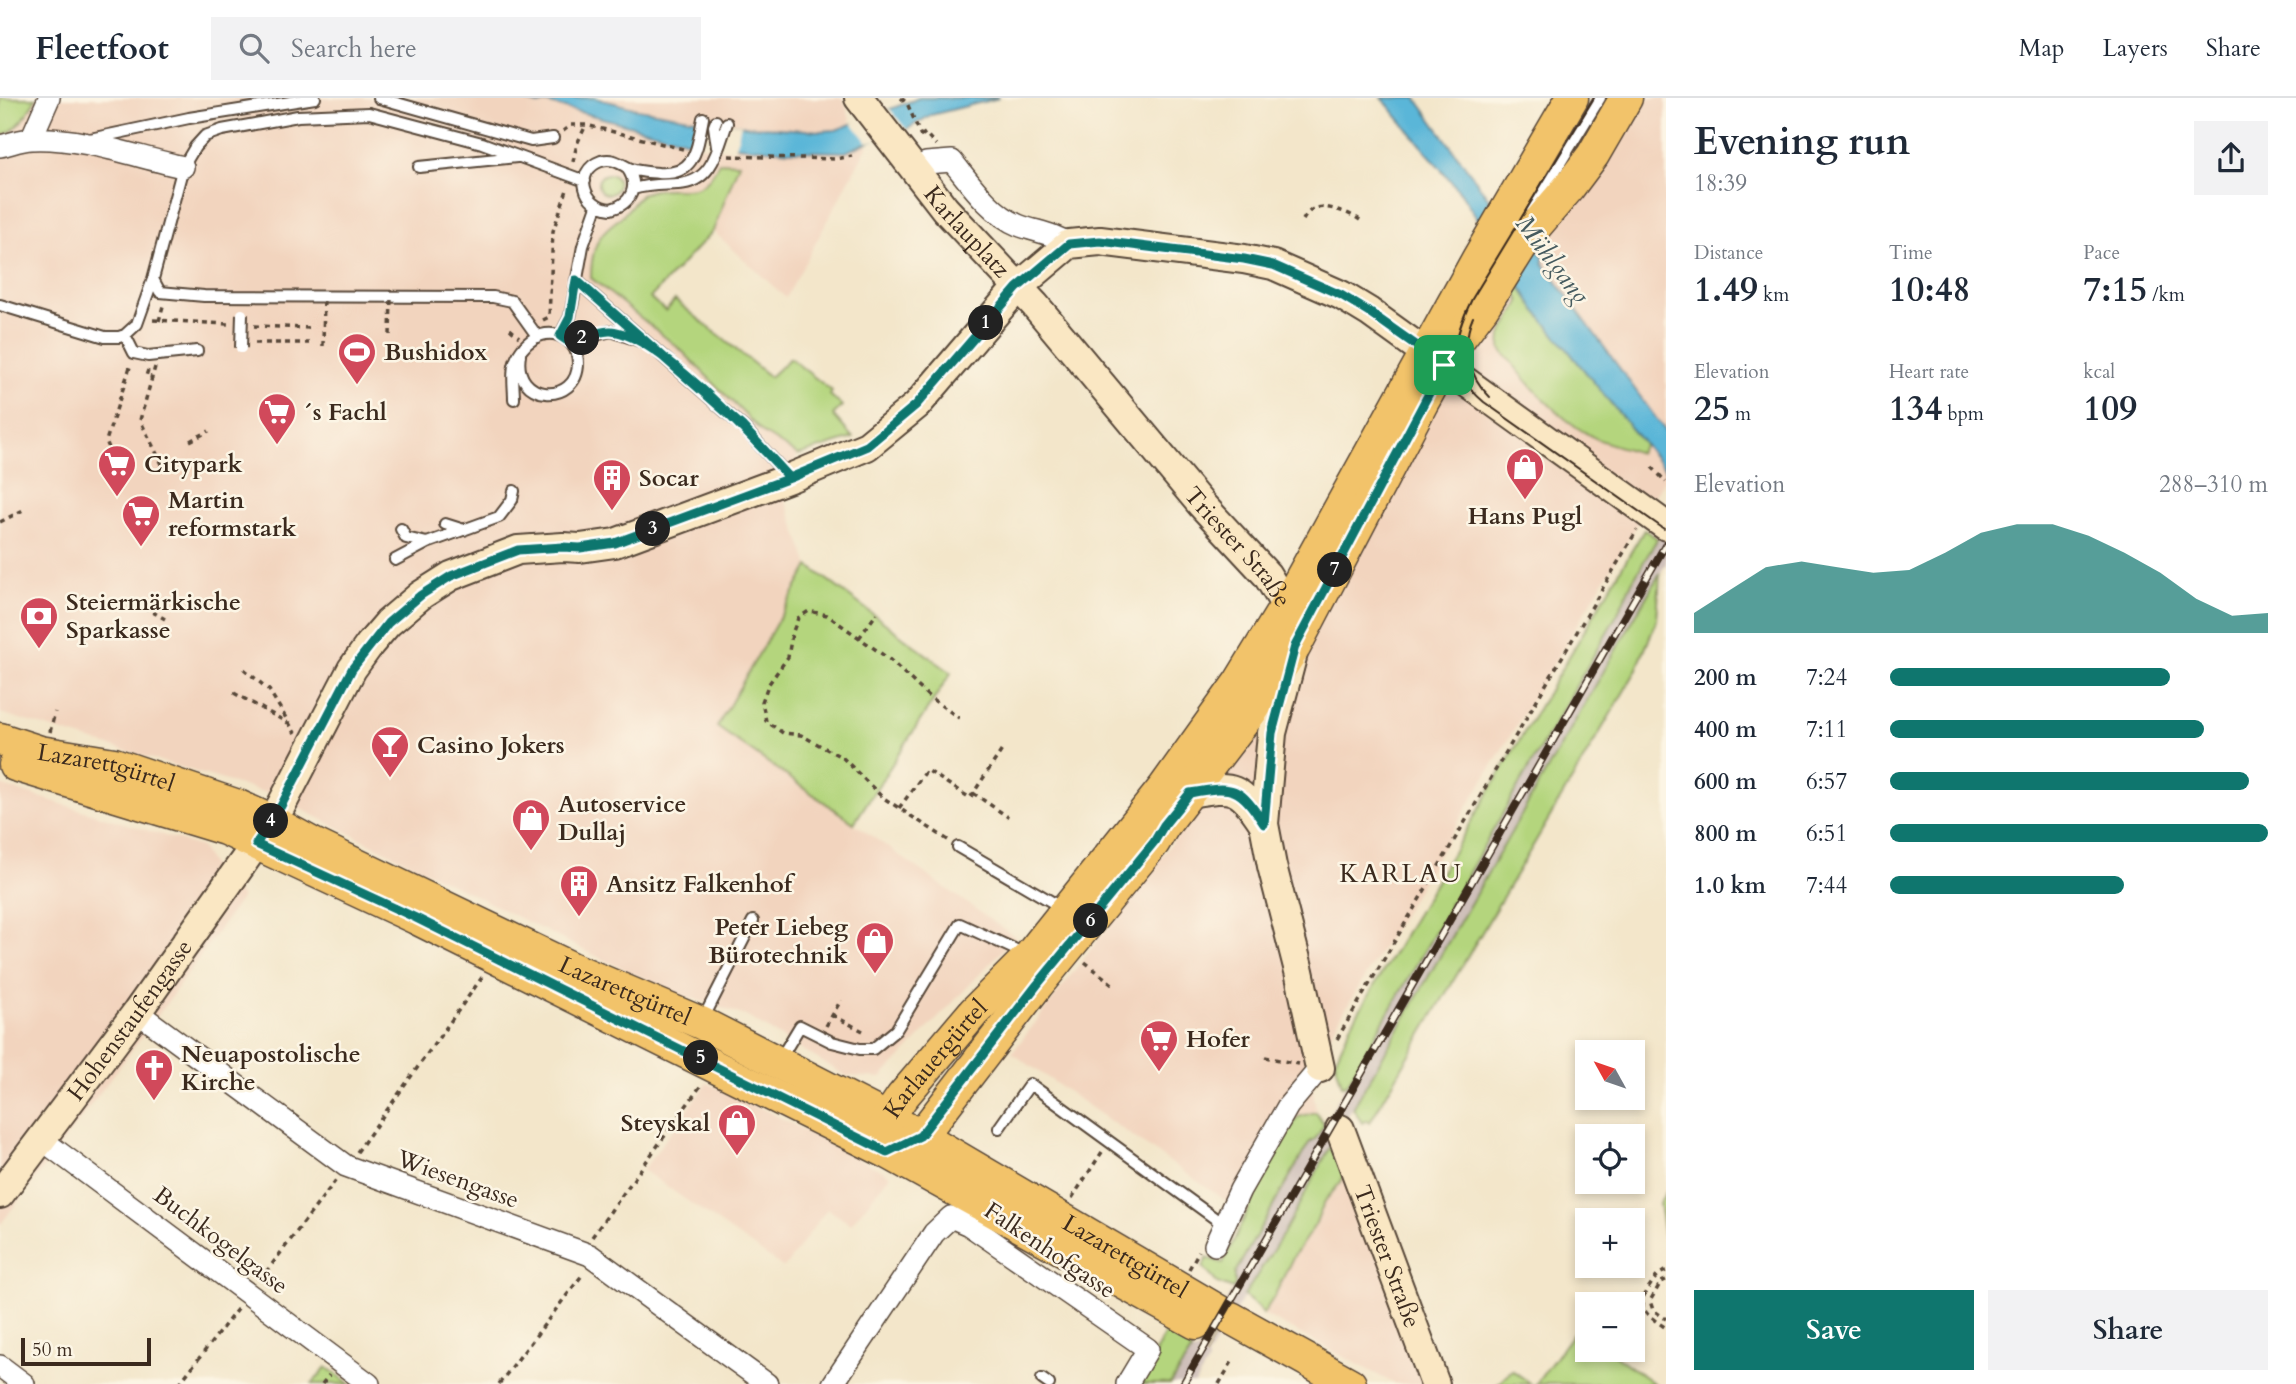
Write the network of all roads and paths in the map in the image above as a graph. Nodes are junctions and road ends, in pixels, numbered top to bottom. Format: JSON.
{"nodes":[{"id":1,"x":49,"y":98,"type":"edge"},
{"id":2,"x":315,"y":98,"type":"edge"},
{"id":3,"x":379,"y":98,"type":"edge"},
{"id":4,"x":901,"y":98,"type":"edge"},
{"id":5,"x":1572,"y":98,"type":"edge"},
{"id":6,"x":1600,"y":98,"type":"edge"},
{"id":7,"x":1626,"y":98,"type":"edge"},
{"id":8,"x":864,"y":106,"type":"edge"},
{"id":9,"x":703,"y":118,"type":"dead end"},
{"id":10,"x":722,"y":122,"type":"dead end"},
{"id":11,"x":916,"y":125,"type":"dead end"},
{"id":12,"x":553,"y":138,"type":"joint"},
{"id":13,"x":30,"y":139,"type":"junction"},
{"id":14,"x":75,"y":142,"type":"junction"},
{"id":15,"x":0,"y":146,"type":"edge"},
{"id":16,"x":694,"y":148,"type":"junction"},
{"id":17,"x":720,"y":153,"type":"junction"},
{"id":18,"x":852,"y":156,"type":"dead end"},
{"id":19,"x":520,"y":157,"type":"junction"},
{"id":20,"x":183,"y":167,"type":"junction"},
{"id":21,"x":419,"y":167,"type":"dead end"},
{"id":22,"x":627,"y":168,"type":"junction"},
{"id":23,"x":915,"y":169,"type":"junction"},
{"id":24,"x":585,"y":181,"type":"junction"},
{"id":25,"x":633,"y":189,"type":"junction"},
{"id":26,"x":562,"y":203,"type":"dead end"},
{"id":27,"x":597,"y":206,"type":"junction"},
{"id":28,"x":1303,"y":220,"type":"dead end"},
{"id":29,"x":1360,"y":220,"type":"dead end"},
{"id":30,"x":1519,"y":224,"type":"junction"},
{"id":31,"x":1069,"y":244,"type":"junction"},
{"id":32,"x":153,"y":279,"type":"junction"},
{"id":33,"x":576,"y":280,"type":"junction"},
{"id":34,"x":1017,"y":288,"type":"junction"},
{"id":35,"x":242,"y":296,"type":"junction"},
{"id":36,"x":324,"y":296,"type":"junction"},
{"id":37,"x":391,"y":297,"type":"junction"},
{"id":38,"x":0,"y":305,"type":"edge"},
{"id":39,"x":140,"y":317,"type":"junction"},
{"id":40,"x":309,"y":328,"type":"dead end"},
{"id":41,"x":534,"y":331,"type":"junction"},
{"id":42,"x":125,"y":335,"type":"junction"},
{"id":43,"x":390,"y":335,"type":"dead end"},
{"id":44,"x":565,"y":339,"type":"junction"},
{"id":45,"x":309,"y":343,"type":"dead end"},
{"id":46,"x":646,"y":343,"type":"junction"},
{"id":47,"x":244,"y":346,"type":"joint"},
{"id":48,"x":323,"y":346,"type":"dead end"},
{"id":49,"x":197,"y":351,"type":"dead end"},
{"id":50,"x":134,"y":353,"type":"junction"},
{"id":51,"x":1441,"y":354,"type":"junction"},
{"id":52,"x":520,"y":355,"type":"junction"},
{"id":53,"x":151,"y":377,"type":"dead end"},
{"id":54,"x":514,"y":399,"type":"dead end"},
{"id":55,"x":209,"y":431,"type":"dead end"},
{"id":56,"x":190,"y":441,"type":"dead end"},
{"id":57,"x":109,"y":447,"type":"dead end"},
{"id":58,"x":1653,"y":467,"type":"dead end"},
{"id":59,"x":164,"y":470,"type":"dead end"},
{"id":60,"x":790,"y":478,"type":"junction"},
{"id":61,"x":1666,"y":482,"type":"edge"},
{"id":62,"x":514,"y":491,"type":"dead end"},
{"id":63,"x":25,"y":509,"type":"dead end"},
{"id":64,"x":0,"y":522,"type":"edge"},
{"id":65,"x":445,"y":524,"type":"dead end"},
{"id":66,"x":1654,"y":525,"type":"edge"},
{"id":67,"x":401,"y":529,"type":"dead end"},
{"id":68,"x":464,"y":530,"type":"junction"},
{"id":69,"x":427,"y":543,"type":"junction"},
{"id":70,"x":395,"y":560,"type":"dead end"},
{"id":71,"x":135,"y":603,"type":"dead end"},
{"id":72,"x":1286,"y":606,"type":"junction"},
{"id":73,"x":877,"y":613,"type":"dead end"},
{"id":74,"x":165,"y":619,"type":"dead end"},
{"id":75,"x":859,"y":638,"type":"junction"},
{"id":76,"x":1295,"y":646,"type":"junction"},
{"id":77,"x":244,"y":669,"type":"dead end"},
{"id":78,"x":234,"y":693,"type":"dead end"},
{"id":79,"x":55,"y":712,"type":"dead end"},
{"id":80,"x":959,"y":718,"type":"dead end"},
{"id":81,"x":291,"y":724,"type":"junction"},
{"id":82,"x":49,"y":734,"type":"dead end"},
{"id":83,"x":296,"y":735,"type":"dead end"},
{"id":84,"x":0,"y":739,"type":"edge"},
{"id":85,"x":1004,"y":747,"type":"dead end"},
{"id":86,"x":0,"y":761,"type":"edge"},
{"id":87,"x":973,"y":793,"type":"junction"},
{"id":88,"x":1190,"y":793,"type":"junction"},
{"id":89,"x":899,"y":808,"type":"junction"},
{"id":90,"x":1008,"y":817,"type":"dead end"},
{"id":91,"x":1264,"y":824,"type":"junction"},
{"id":92,"x":264,"y":832,"type":"junction"},
{"id":93,"x":958,"y":847,"type":"joint"},
{"id":94,"x":1066,"y":910,"type":"junction"},
{"id":95,"x":753,"y":920,"type":"dead end"},
{"id":96,"x":1029,"y":957,"type":"junction"},
{"id":97,"x":1081,"y":959,"type":"dead end"},
{"id":98,"x":1116,"y":987,"type":"dead end"},
{"id":99,"x":137,"y":1012,"type":"junction"},
{"id":100,"x":832,"y":1015,"type":"dead end"},
{"id":101,"x":701,"y":1023,"type":"junction"},
{"id":102,"x":863,"y":1031,"type":"dead end"},
{"id":103,"x":1265,"y":1057,"type":"dead end"},
{"id":104,"x":1317,"y":1059,"type":"junction"},
{"id":105,"x":778,"y":1063,"type":"junction"},
{"id":106,"x":705,"y":1080,"type":"dead end"},
{"id":107,"x":887,"y":1119,"type":"junction"},
{"id":108,"x":999,"y":1128,"type":"dead end"},
{"id":109,"x":1340,"y":1129,"type":"dead end"},
{"id":110,"x":920,"y":1136,"type":"junction"},
{"id":111,"x":41,"y":1139,"type":"junction"},
{"id":112,"x":1109,"y":1141,"type":"junction"},
{"id":113,"x":887,"y":1152,"type":"junction"},
{"id":114,"x":0,"y":1194,"type":"edge"},
{"id":115,"x":1070,"y":1202,"type":"dead end"},
{"id":116,"x":1224,"y":1225,"type":"junction"},
{"id":117,"x":1215,"y":1245,"type":"dead end"},
{"id":118,"x":589,"y":1255,"type":"junction"},
{"id":119,"x":1666,"y":1271,"type":"edge"},
{"id":120,"x":1657,"y":1278,"type":"junction"},
{"id":121,"x":1664,"y":1281,"type":"edge"},
{"id":122,"x":1666,"y":1319,"type":"edge"},
{"id":123,"x":1666,"y":1328,"type":"edge"},
{"id":124,"x":1222,"y":1331,"type":"junction"},
{"id":125,"x":0,"y":1366,"type":"edge"},
{"id":126,"x":24,"y":1384,"type":"edge"},
{"id":127,"x":369,"y":1384,"type":"edge"},
{"id":128,"x":499,"y":1384,"type":"edge"},
{"id":129,"x":767,"y":1384,"type":"edge"},
{"id":130,"x":833,"y":1384,"type":"edge"},
{"id":131,"x":1127,"y":1384,"type":"edge"},
{"id":132,"x":1219,"y":1384,"type":"edge"},
{"id":133,"x":1305,"y":1384,"type":"edge"},
{"id":134,"x":1350,"y":1384,"type":"edge"},
{"id":135,"x":1435,"y":1384,"type":"edge"}],
"edges":[{"from":1,"to":13,"type":"street"},
{"from":2,"to":14,"type":"lane"},
{"from":3,"to":12,"type":"lane"},
{"from":4,"to":11,"type":"path"},
{"from":5,"to":30,"type":"main road","name":"Karlauergürtel"},
{"from":6,"to":30,"type":"lane"},
{"from":7,"to":30,"type":"main road","name":"Karlauergürtel"},
{"from":8,"to":23,"type":"main road","name":"Karlauplatz"},
{"from":9,"to":16,"type":"lane"},
{"from":10,"to":17,"type":"lane"},
{"from":12,"to":16,"type":"path"},
{"from":13,"to":14,"type":"street"},
{"from":13,"to":15,"type":"street"},
{"from":14,"to":20,"type":"street"},
{"from":16,"to":22,"type":"lane"},
{"from":17,"to":18,"type":"path"},
{"from":17,"to":25,"type":"lane"},
{"from":19,"to":20,"type":"lane"},
{"from":19,"to":21,"type":"lane"},
{"from":19,"to":24,"type":"lane"},
{"from":20,"to":32,"type":"lane"},
{"from":22,"to":24,"type":"lane"},
{"from":22,"to":25,"type":"lane"},
{"from":23,"to":31,"type":"street","name":"Karlauplatz"},
{"from":23,"to":34,"type":"main road","name":"Karlauplatz"},
{"from":24,"to":27,"type":"lane"},
{"from":25,"to":27,"type":"lane"},
{"from":26,"to":41,"type":"path"},
{"from":27,"to":33,"type":"lane"},
{"from":28,"to":29,"type":"path"},
{"from":30,"to":51,"type":"main road","name":"Karlauergürtel"},
{"from":31,"to":34,"type":"main road","name":"Karlauplatz"},
{"from":31,"to":51,"type":"main road"},
{"from":32,"to":35,"type":"lane"},
{"from":32,"to":39,"type":"lane"},
{"from":33,"to":44,"type":"lane"},
{"from":33,"to":46,"type":"lane"},
{"from":34,"to":60,"type":"main road","name":"Hohenstaufengasse"},
{"from":34,"to":72,"type":"main road","name":"Triester Straße"},
{"from":35,"to":36,"type":"lane"},
{"from":35,"to":47,"type":"lane","bridge":true},
{"from":36,"to":37,"type":"lane"},
{"from":36,"to":48,"type":"path","bridge":true},
{"from":37,"to":41,"type":"lane"},
{"from":37,"to":43,"type":"path","bridge":true},
{"from":38,"to":42,"type":"lane"},
{"from":39,"to":40,"type":"path"},
{"from":39,"to":42,"type":"lane"},
{"from":41,"to":44,"type":"lane"},
{"from":41,"to":52,"type":"lane"},
{"from":41,"to":52,"type":"path"},
{"from":42,"to":50,"type":"lane"},
{"from":44,"to":46,"type":"lane"},
{"from":44,"to":52,"type":"lane"},
{"from":45,"to":47,"type":"path"},
{"from":46,"to":60,"type":"lane"},
{"from":49,"to":50,"type":"lane"},
{"from":50,"to":57,"type":"path"},
{"from":51,"to":66,"type":"main road"},
{"from":51,"to":72,"type":"main road","name":"Karlauergürtel"},
{"from":51,"to":76,"type":"main road","name":"Karlauergürtel"},
{"from":52,"to":54,"type":"lane"},
{"from":53,"to":59,"type":"path"},
{"from":55,"to":56,"type":"path"},
{"from":58,"to":61,"type":"path"},
{"from":60,"to":92,"type":"main road","name":"Hohenstaufengasse"},
{"from":62,"to":68,"type":"lane"},
{"from":63,"to":64,"type":"path"},
{"from":65,"to":68,"type":"lane"},
{"from":66,"to":104,"type":"path"},
{"from":67,"to":69,"type":"lane"},
{"from":68,"to":69,"type":"lane"},
{"from":69,"to":70,"type":"lane"},
{"from":71,"to":74,"type":"path"},
{"from":72,"to":76,"type":"main road","name":"Triester Straße"},
{"from":72,"to":94,"type":"main road","name":"Karlauergürtel"},
{"from":73,"to":75,"type":"path"},
{"from":75,"to":80,"type":"path"},
{"from":75,"to":89,"type":"path"},
{"from":76,"to":88,"type":"main road","name":"Karlauergürtel"},
{"from":76,"to":91,"type":"main road","name":"Triester Straße"},
{"from":77,"to":81,"type":"path"},
{"from":78,"to":81,"type":"path"},
{"from":79,"to":82,"type":"path"},
{"from":81,"to":83,"type":"path"},
{"from":84,"to":92,"type":"main road","name":"Lazarettgürtel"},
{"from":85,"to":87,"type":"path"},
{"from":86,"to":92,"type":"main road","name":"Lazarettgürtel"},
{"from":87,"to":89,"type":"path"},
{"from":87,"to":90,"type":"path"},
{"from":88,"to":91,"type":"main road"},
{"from":88,"to":110,"type":"main road","name":"Karlauergürtel"},
{"from":89,"to":93,"type":"path"},
{"from":91,"to":104,"type":"main road","name":"Triester Straße"},
{"from":92,"to":99,"type":"main road","name":"Hohenstaufengasse"},
{"from":92,"to":101,"type":"main road","name":"Lazarettgürtel"},
{"from":92,"to":113,"type":"main road","name":"Lazarettgürtel"},
{"from":93,"to":94,"type":"lane"},
{"from":94,"to":96,"type":"main road","name":"Karlauergürtel"},
{"from":95,"to":101,"type":"lane"},
{"from":96,"to":105,"type":"lane"},
{"from":96,"to":107,"type":"main road","name":"Karlauergürtel"},
{"from":97,"to":98,"type":"path"},
{"from":99,"to":111,"type":"main road","name":"Hohenstaufengasse"},
{"from":99,"to":118,"type":"street","name":"Wiesengasse"},
{"from":100,"to":102,"type":"path"},
{"from":101,"to":105,"type":"main road","name":"Lazarettgürtel"},
{"from":103,"to":104,"type":"path"},
{"from":104,"to":116,"type":"street"},
{"from":105,"to":107,"type":"main road","name":"Lazarettgürtel"},
{"from":106,"to":118,"type":"path"},
{"from":107,"to":110,"type":"main road","name":"Lazarettgürtel"},
{"from":107,"to":113,"type":"main road","name":"Karlauergürtel"},
{"from":108,"to":112,"type":"lane"},
{"from":109,"to":135,"type":"main road","name":"Triester Straße"},
{"from":110,"to":113,"type":"main road","name":"Karlauergürtel"},
{"from":110,"to":124,"type":"main road","name":"Lazarettgürtel"},
{"from":111,"to":114,"type":"main road","name":"Hohenstaufengasse"},
{"from":111,"to":127,"type":"street","name":"Buchkogelgasse"},
{"from":112,"to":115,"type":"path"},
{"from":112,"to":116,"type":"lane"},
{"from":113,"to":124,"type":"main road","name":"Lazarettgürtel"},
{"from":116,"to":117,"type":"street"},
{"from":118,"to":128,"type":"path"},
{"from":118,"to":129,"type":"street","name":"Wiesengasse"},
{"from":119,"to":120,"type":"path"},
{"from":120,"to":121,"type":"path"},
{"from":120,"to":123,"type":"path"},
{"from":121,"to":122,"type":"path"},
{"from":124,"to":132,"type":"path"},
{"from":124,"to":133,"type":"main road","name":"Lazarettgürtel"},
{"from":124,"to":134,"type":"main road","name":"Lazarettgürtel"},
{"from":125,"to":126,"type":"street"},
{"from":130,"to":131,"type":"street","name":"Falkenhofgasse"}]}
